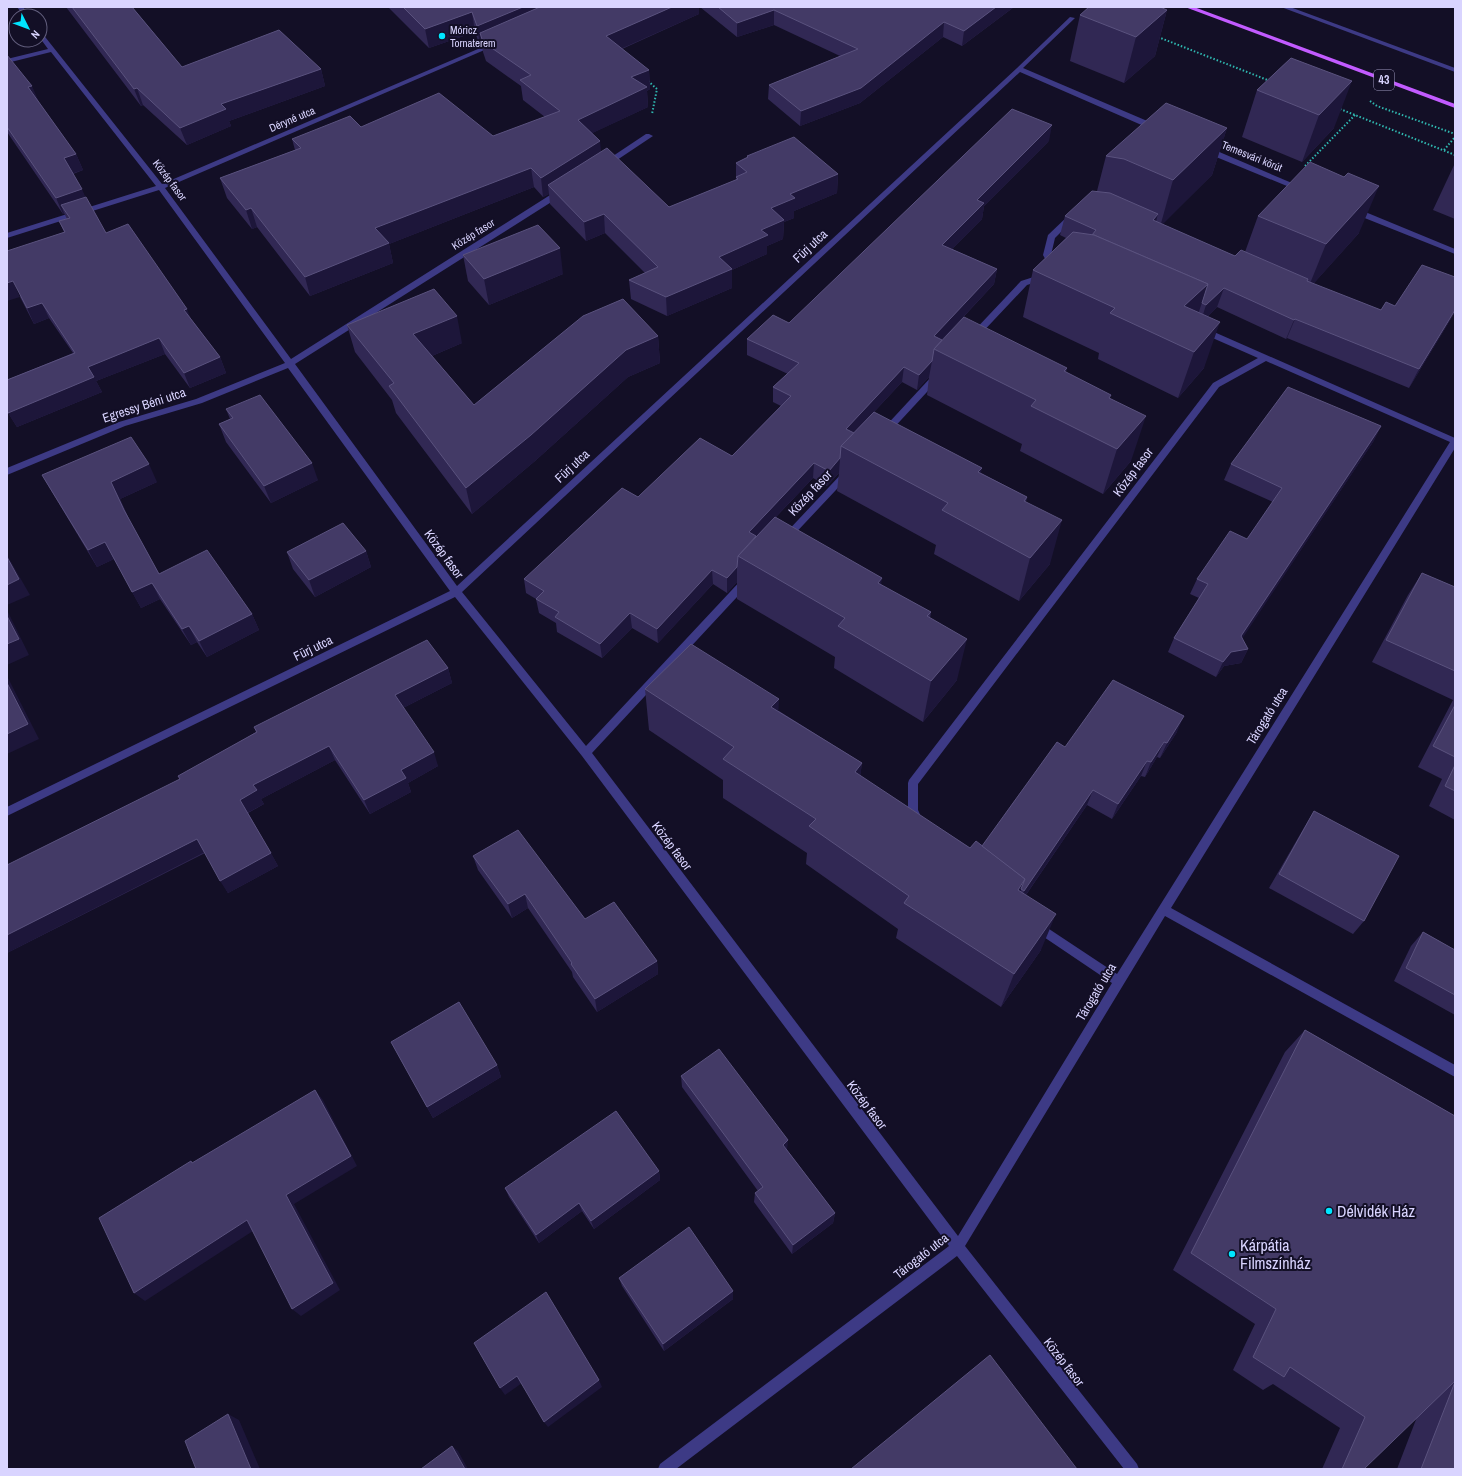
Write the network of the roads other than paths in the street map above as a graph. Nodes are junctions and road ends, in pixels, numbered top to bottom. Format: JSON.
{"nodes":[{"id":1,"x":1188,"y":7,"type":"edge"},
{"id":2,"x":1284,"y":7,"type":"edge"},
{"id":3,"x":1072,"y":18,"type":"dead end"},
{"id":4,"x":502,"y":41,"type":"edge"},
{"id":5,"x":48,"y":46,"type":"edge"},
{"id":6,"x":51,"y":50,"type":"junction"},
{"id":7,"x":7,"y":61,"type":"edge"},
{"id":8,"x":1020,"y":69,"type":"junction"},
{"id":9,"x":1455,"y":70,"type":"edge"},
{"id":10,"x":1455,"y":106,"type":"edge"},
{"id":11,"x":1161,"y":131,"type":"edge"},
{"id":12,"x":649,"y":136,"type":"road end"},
{"id":13,"x":1197,"y":145,"type":"edge"},
{"id":14,"x":596,"y":170,"type":"edge"},
{"id":15,"x":161,"y":187,"type":"junction"},
{"id":16,"x":569,"y":187,"type":"edge"},
{"id":17,"x":1310,"y":192,"type":"edge"},
{"id":18,"x":1346,"y":207,"type":"edge"},
{"id":19,"x":1078,"y":211,"type":"edge"},
{"id":20,"x":7,"y":236,"type":"edge"},
{"id":21,"x":1455,"y":252,"type":"edge"},
{"id":22,"x":1193,"y":326,"type":"edge"},
{"id":23,"x":970,"y":341,"type":"edge"},
{"id":24,"x":1265,"y":358,"type":"junction"},
{"id":25,"x":289,"y":364,"type":"junction"},
{"id":26,"x":943,"y":370,"type":"edge"},
{"id":27,"x":878,"y":440,"type":"edge"},
{"id":28,"x":1455,"y":441,"type":"edge"},
{"id":29,"x":856,"y":463,"type":"edge"},
{"id":30,"x":7,"y":472,"type":"edge"},
{"id":31,"x":780,"y":544,"type":"edge"},
{"id":32,"x":753,"y":573,"type":"edge"},
{"id":33,"x":456,"y":592,"type":"junction"},
{"id":34,"x":586,"y":753,"type":"junction"},
{"id":35,"x":7,"y":812,"type":"edge"},
{"id":36,"x":922,"y":828,"type":"edge"},
{"id":37,"x":1163,"y":909,"type":"junction"},
{"id":38,"x":1030,"y":922,"type":"edge"},
{"id":39,"x":1119,"y":981,"type":"junction"},
{"id":40,"x":1455,"y":1071,"type":"edge"},
{"id":41,"x":958,"y":1247,"type":"junction"},
{"id":42,"x":665,"y":1469,"type":"edge"},
{"id":43,"x":1132,"y":1469,"type":"edge"}],
"edges":[{"from":1,"to":10,"type":"main road","number":"43"},
{"from":2,"to":9,"type":"street"},
{"from":3,"to":8,"type":"street","name":"Fürj utca"},
{"from":4,"to":15,"type":"street","name":"Déryné utca"},
{"from":5,"to":6,"type":"street","name":"Közép fasor"},
{"from":6,"to":7,"type":"street"},
{"from":6,"to":15,"type":"street","name":"Közép fasor"},
{"from":8,"to":11,"type":"street"},
{"from":8,"to":33,"type":"street","name":"Fürj utca"},
{"from":12,"to":14,"type":"street"},
{"from":13,"to":17,"type":"street","name":"Temesvári körút"},
{"from":15,"to":20,"type":"street","name":"Déryné utca"},
{"from":15,"to":25,"type":"street","name":"Közép fasor"},
{"from":16,"to":25,"type":"street","name":"Közép fasor"},
{"from":18,"to":21,"type":"street"},
{"from":19,"to":23,"type":"street"},
{"from":22,"to":24,"type":"street"},
{"from":24,"to":28,"type":"street"},
{"from":24,"to":36,"type":"street","name":"Közép fasor"},
{"from":25,"to":30,"type":"street","name":"Egressy Béni utca"},
{"from":25,"to":33,"type":"street","name":"Közép fasor"},
{"from":26,"to":27,"type":"street"},
{"from":28,"to":37,"type":"street","name":"Tárogató utca"},
{"from":29,"to":31,"type":"street","name":"Közép fasor"},
{"from":32,"to":34,"type":"street"},
{"from":33,"to":34,"type":"street","name":"Közép fasor"},
{"from":33,"to":35,"type":"street","name":"Fürj utca"},
{"from":34,"to":41,"type":"street","name":"Közép fasor"},
{"from":37,"to":39,"type":"street","name":"Tárogató utca"},
{"from":37,"to":40,"type":"street"},
{"from":38,"to":39,"type":"street"},
{"from":39,"to":41,"type":"street","name":"Tárogató utca"},
{"from":41,"to":42,"type":"street","name":"Tárogató utca"},
{"from":41,"to":43,"type":"street","name":"Közép fasor"}]}
